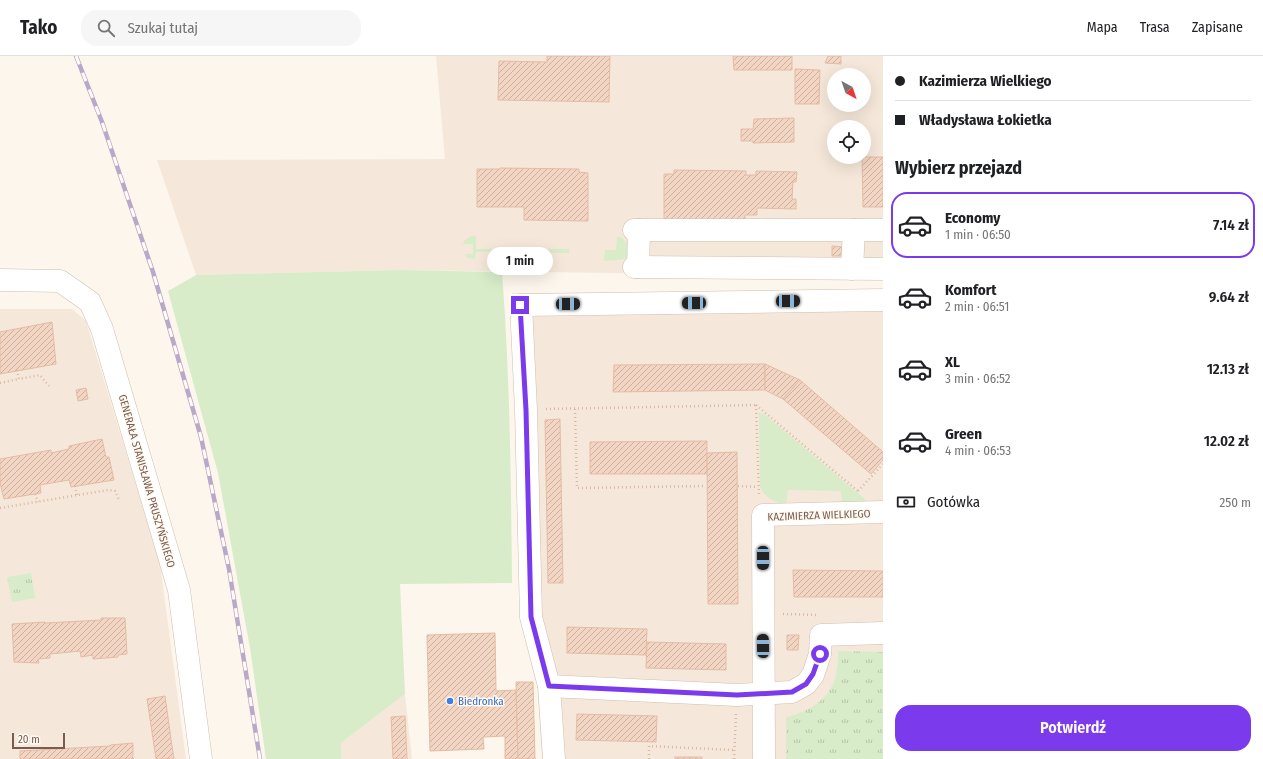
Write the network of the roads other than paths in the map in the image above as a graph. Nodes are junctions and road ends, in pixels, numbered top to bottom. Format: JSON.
{"nodes":[{"id":1,"x":854,"y":230,"type":"junction"},
{"id":2,"x":883,"y":230,"type":"edge"},
{"id":3,"x":852,"y":269,"type":"junction"},
{"id":4,"x":883,"y":269,"type":"edge"},
{"id":5,"x":0,"y":280,"type":"edge"},
{"id":6,"x":883,"y":300,"type":"edge"},
{"id":7,"x":883,"y":512,"type":"edge"},
{"id":8,"x":883,"y":633,"type":"edge"},
{"id":9,"x":549,"y":686,"type":"junction"},
{"id":10,"x":764,"y":693,"type":"junction"},
{"id":11,"x":202,"y":759,"type":"edge"},
{"id":12,"x":554,"y":759,"type":"edge"},
{"id":13,"x":764,"y":759,"type":"edge"}],
"edges":[{"from":1,"to":2,"type":"street"},
{"from":1,"to":3,"type":"street"},
{"from":1,"to":3,"type":"street"},
{"from":3,"to":4,"type":"street"},
{"from":5,"to":11,"type":"street","name":"GENERAŁA STANISŁAWA PRUSZYŃSKIEGO"},
{"from":6,"to":9,"type":"street"},
{"from":7,"to":10,"type":"street","name":"KAZIMIERZA WIELKIEGO"},
{"from":8,"to":10,"type":"street"},
{"from":9,"to":10,"type":"street"},
{"from":9,"to":12,"type":"street"},
{"from":10,"to":13,"type":"street","name":"KAZIMIERZA WIELKIEGO"}]}
